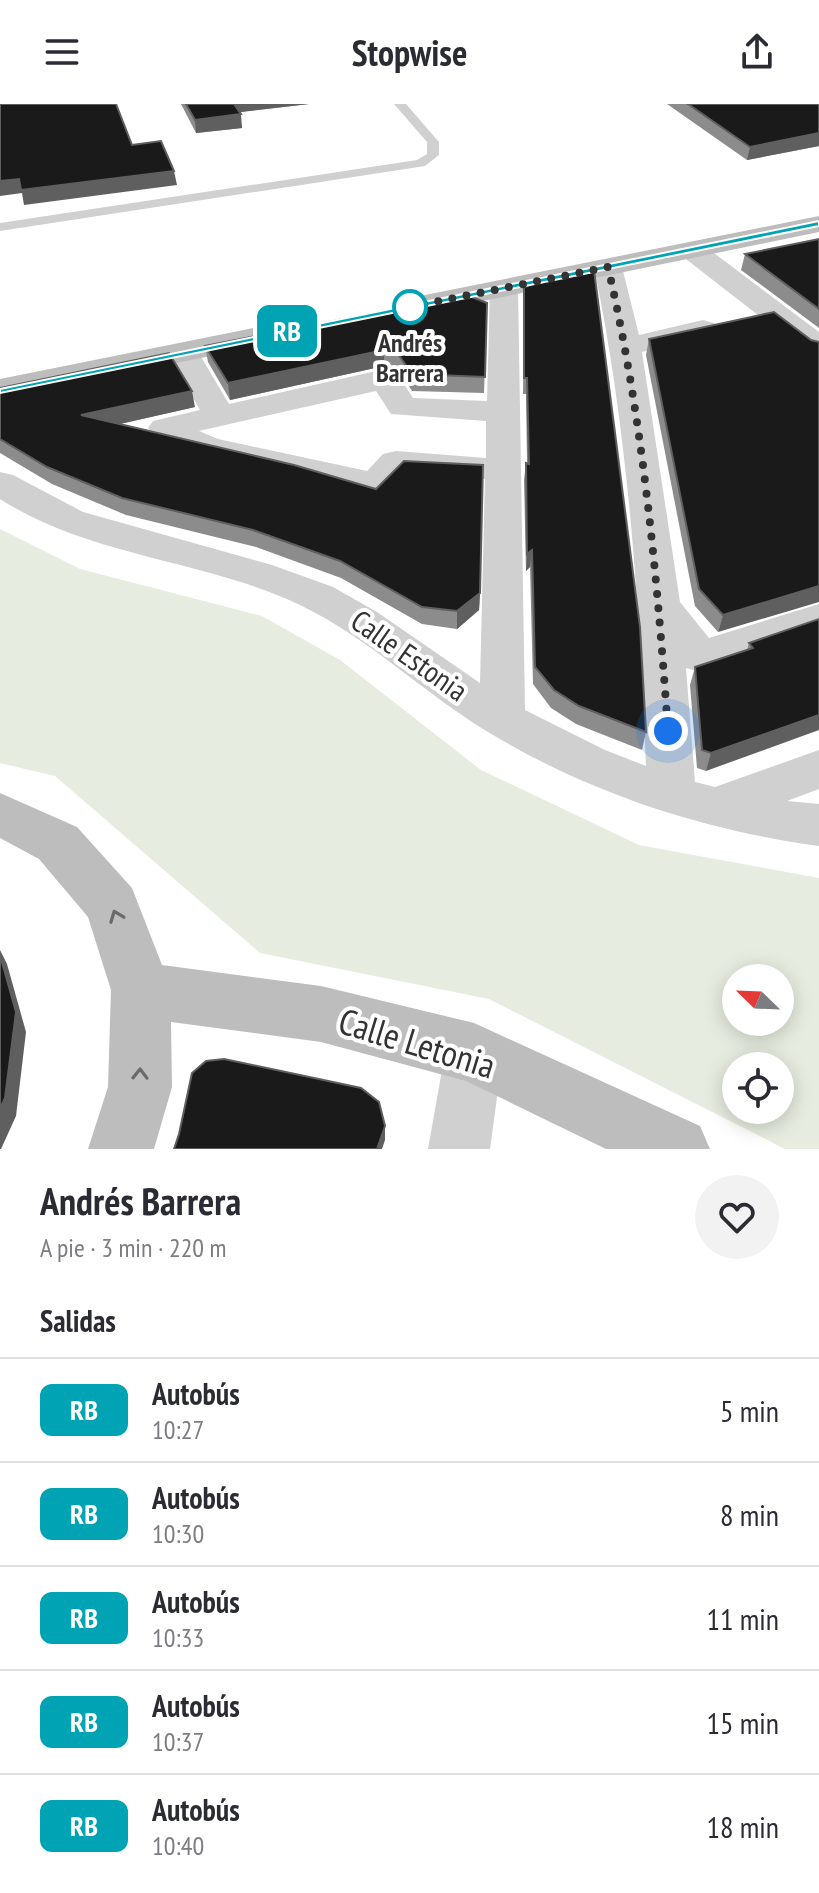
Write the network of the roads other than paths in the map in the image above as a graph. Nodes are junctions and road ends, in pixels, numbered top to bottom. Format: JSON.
{"nodes":[{"id":1,"x":400,"y":104,"type":"edge"},
{"id":2,"x":817,"y":226,"type":"edge"},
{"id":3,"x":0,"y":227,"type":"edge"},
{"id":4,"x":692,"y":250,"type":"junction"},
{"id":5,"x":608,"y":267,"type":"junction"},
{"id":6,"x":504,"y":289,"type":"junction"},
{"id":7,"x":382,"y":313,"type":"edge"},
{"id":8,"x":775,"y":313,"type":"junction"},
{"id":9,"x":290,"y":331,"type":"edge"},
{"id":10,"x":626,"y":347,"type":"junction"},
{"id":11,"x":819,"y":347,"type":"edge"},
{"id":12,"x":183,"y":352,"type":"junction"},
{"id":13,"x":0,"y":389,"type":"edge"},
{"id":14,"x":403,"y":407,"type":"junction"},
{"id":15,"x":504,"y":412,"type":"junction"},
{"id":16,"x":220,"y":416,"type":"junction"},
{"id":17,"x":396,"y":462,"type":"junction"},
{"id":18,"x":503,"y":470,"type":"junction"},
{"id":19,"x":0,"y":483,"type":"edge"},
{"id":20,"x":660,"y":605,"type":"junction"},
{"id":21,"x":819,"y":618,"type":"edge"},
{"id":22,"x":502,"y":719,"type":"junction"},
{"id":23,"x":819,"y":769,"type":"edge"},
{"id":24,"x":695,"y":800,"type":"junction"},
{"id":25,"x":0,"y":814,"type":"edge"},
{"id":26,"x":819,"y":825,"type":"edge"},
{"id":27,"x":141,"y":990,"type":"junction"},
{"id":28,"x":474,"y":1053,"type":"junction"},
{"id":29,"x":121,"y":1149,"type":"edge"},
{"id":30,"x":459,"y":1149,"type":"edge"},
{"id":31,"x":677,"y":1149,"type":"edge"}],
"edges":[{"from":1,"to":3,"type":"lane"},
{"from":2,"to":4,"type":"street"},
{"from":4,"to":5,"type":"street"},
{"from":4,"to":8,"type":"street"},
{"from":5,"to":6,"type":"street"},
{"from":5,"to":10,"type":"street"},
{"from":6,"to":7,"type":"street"},
{"from":6,"to":15,"type":"street"},
{"from":8,"to":10,"type":"street"},
{"from":8,"to":11,"type":"street"},
{"from":9,"to":12,"type":"street"},
{"from":10,"to":20,"type":"street"},
{"from":12,"to":13,"type":"street"},
{"from":12,"to":16,"type":"street"},
{"from":14,"to":15,"type":"street"},
{"from":14,"to":16,"type":"street"},
{"from":14,"to":17,"type":"street"},
{"from":15,"to":18,"type":"street"},
{"from":16,"to":17,"type":"street"},
{"from":17,"to":18,"type":"street"},
{"from":18,"to":22,"type":"street"},
{"from":19,"to":22,"type":"street","name":"Calle Estonia"},
{"from":20,"to":21,"type":"street"},
{"from":20,"to":24,"type":"street"},
{"from":22,"to":24,"type":"street","name":"Calle Estonia"},
{"from":23,"to":24,"type":"street"},
{"from":24,"to":26,"type":"street","name":"Calle Estonia"},
{"from":27,"to":25,"type":"street","one_way":true},
{"from":27,"to":28,"type":"street","name":"Calle Letonia"},
{"from":29,"to":27,"type":"street","one_way":true},
{"from":28,"to":30,"type":"street"},
{"from":28,"to":31,"type":"street","name":"Calle Letonia"}]}
